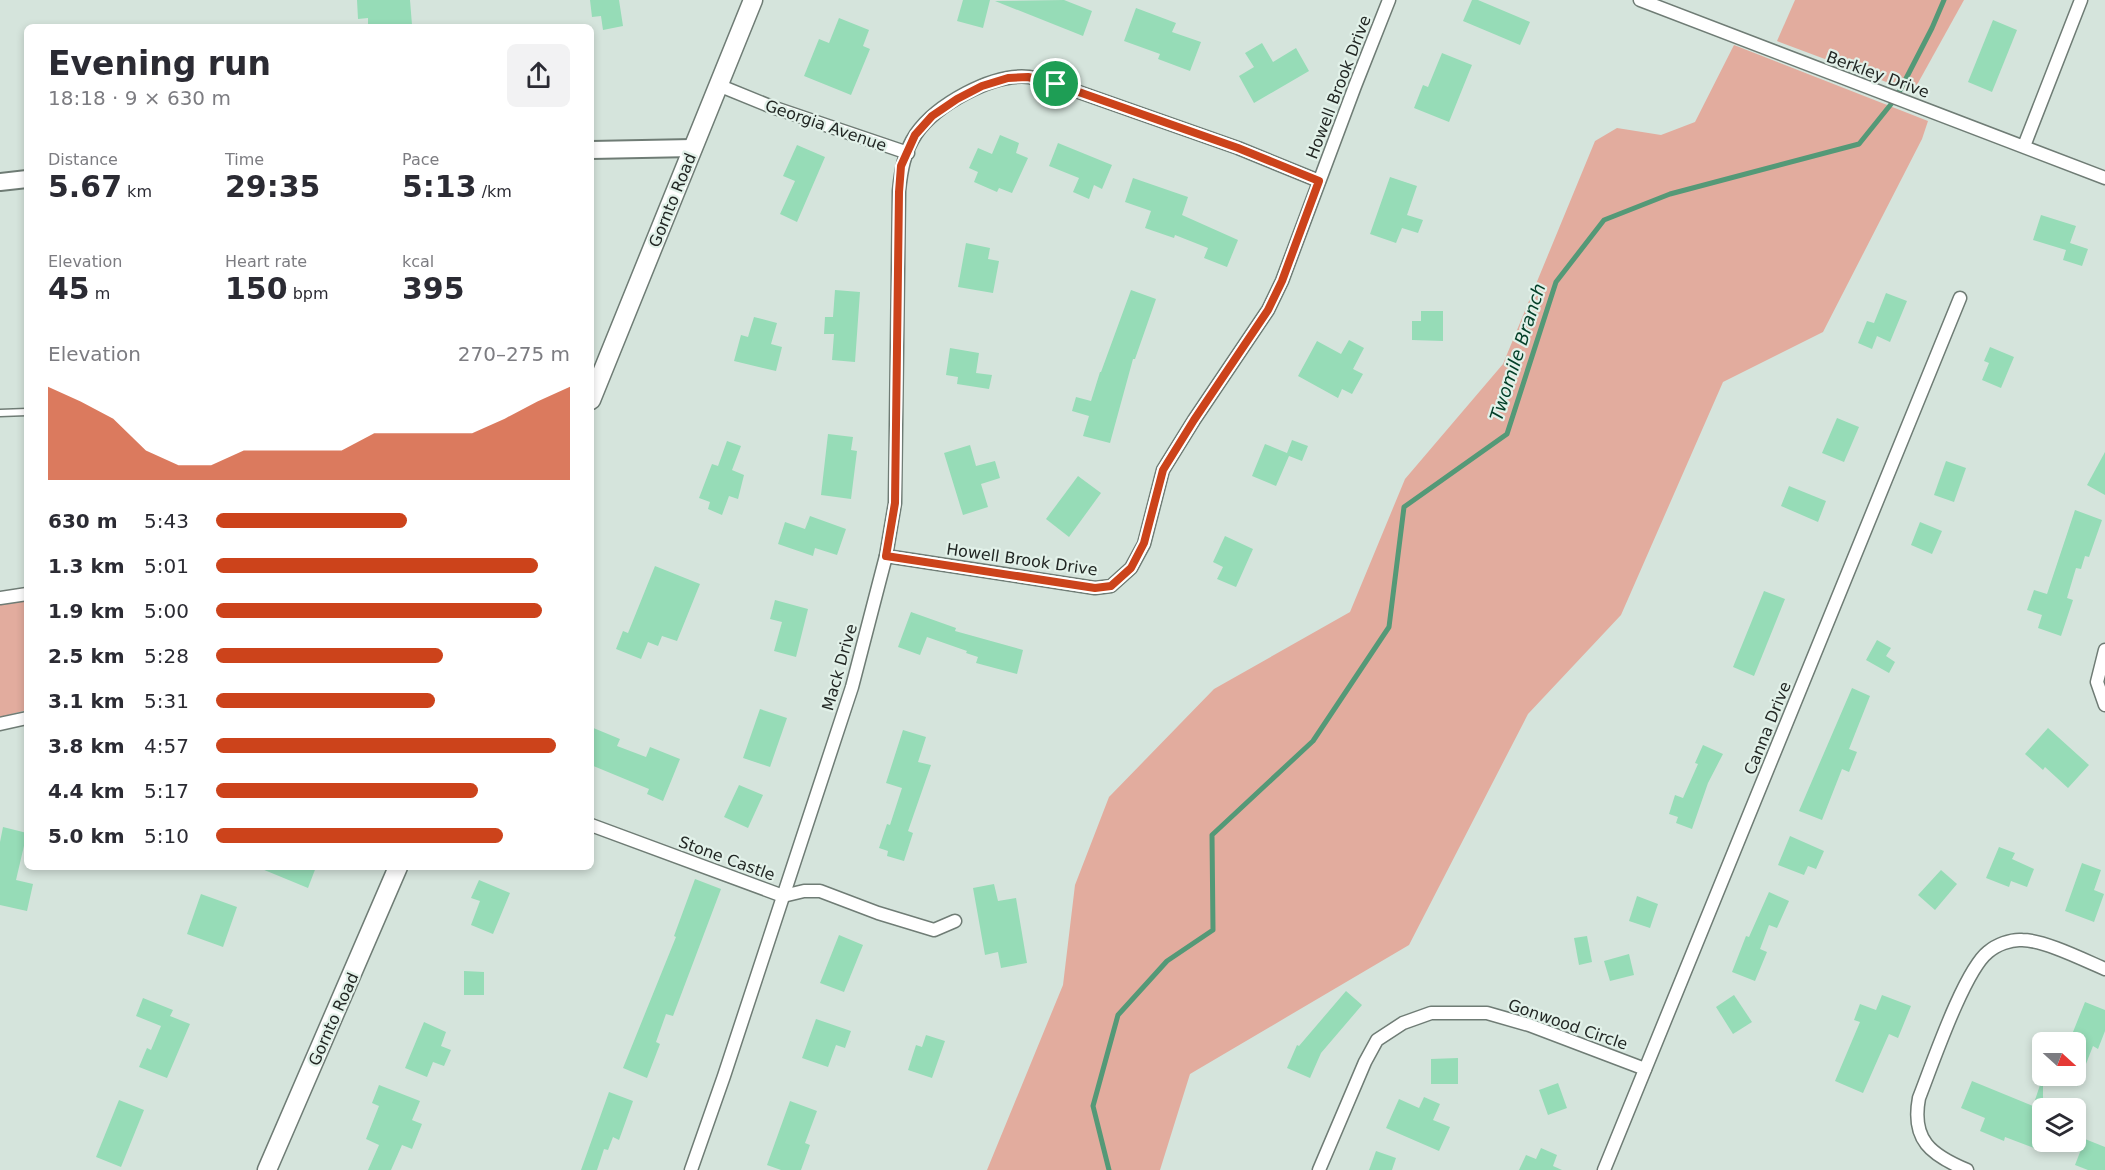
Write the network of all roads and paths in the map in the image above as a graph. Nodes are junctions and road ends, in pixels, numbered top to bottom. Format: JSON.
{"nodes":[{"id":1,"x":753,"y":0,"type":"edge"},
{"id":2,"x":1389,"y":0,"type":"edge"},
{"id":3,"x":1640,"y":0,"type":"edge"},
{"id":4,"x":2081,"y":0,"type":"edge"},
{"id":5,"x":718,"y":85,"type":"junction"},
{"id":6,"x":2024,"y":146,"type":"junction"},
{"id":7,"x":693,"y":148,"type":"junction"},
{"id":8,"x":594,"y":150,"type":"edge"},
{"id":9,"x":908,"y":153,"type":"junction"},
{"id":10,"x":2105,"y":177,"type":"edge"},
{"id":11,"x":24,"y":179,"type":"edge"},
{"id":12,"x":1319,"y":181,"type":"junction"},
{"id":13,"x":0,"y":182,"type":"edge"},
{"id":14,"x":1960,"y":298,"type":"dead end"},
{"id":15,"x":594,"y":393,"type":"edge"},
{"id":16,"x":24,"y":412,"type":"edge"},
{"id":17,"x":0,"y":413,"type":"edge"},
{"id":18,"x":886,"y":556,"type":"junction"},
{"id":19,"x":24,"y":594,"type":"edge"},
{"id":20,"x":0,"y":598,"type":"edge"},
{"id":21,"x":2105,"y":650,"type":"edge"},
{"id":22,"x":2105,"y":705,"type":"edge"},
{"id":23,"x":24,"y":719,"type":"edge"},
{"id":24,"x":0,"y":724,"type":"edge"},
{"id":25,"x":594,"y":826,"type":"edge"},
{"id":26,"x":397,"y":870,"type":"edge"},
{"id":27,"x":783,"y":896,"type":"junction"},
{"id":28,"x":955,"y":921,"type":"dead end"},
{"id":29,"x":2105,"y":969,"type":"edge"},
{"id":30,"x":1645,"y":1069,"type":"junction"},
{"id":31,"x":267,"y":1170,"type":"edge"},
{"id":32,"x":691,"y":1170,"type":"edge"},
{"id":33,"x":1319,"y":1170,"type":"edge"},
{"id":34,"x":1604,"y":1170,"type":"edge"},
{"id":35,"x":1967,"y":1170,"type":"edge"}],
"edges":[{"from":1,"to":5,"type":"main road","name":"Gornto Road"},
{"from":2,"to":12,"type":"street","name":"Howell Brook Drive"},
{"from":3,"to":6,"type":"street","name":"Berkley Drive"},
{"from":4,"to":6,"type":"street"},
{"from":5,"to":7,"type":"main road","name":"Gornto Road"},
{"from":5,"to":9,"type":"street","name":"Georgia Avenue"},
{"from":6,"to":10,"type":"street","name":"Berkley Drive"},
{"from":7,"to":8,"type":"street"},
{"from":7,"to":15,"type":"main road","name":"Gornto Road"},
{"from":9,"to":12,"type":"street","name":"Georgia Avenue"},
{"from":9,"to":18,"type":"street","name":"Mack Drive"},
{"from":11,"to":13,"type":"street"},
{"from":12,"to":18,"type":"street","name":"Howell Brook Drive"},
{"from":14,"to":30,"type":"street","name":"Canna Drive"},
{"from":16,"to":17,"type":"lane"},
{"from":18,"to":27,"type":"street","name":"Mack Drive"},
{"from":19,"to":20,"type":"street"},
{"from":21,"to":22,"type":"street"},
{"from":23,"to":24,"type":"street"},
{"from":25,"to":27,"type":"street","name":"Stone Castle"},
{"from":26,"to":31,"type":"main road","name":"Gornto Road"},
{"from":27,"to":28,"type":"street","name":"Stone Castle"},
{"from":27,"to":32,"type":"street","name":"Mack Drive"},
{"from":29,"to":35,"type":"street"},
{"from":30,"to":33,"type":"street","name":"Gonwood Circle"},
{"from":30,"to":34,"type":"street","name":"Canna Drive"}]}
